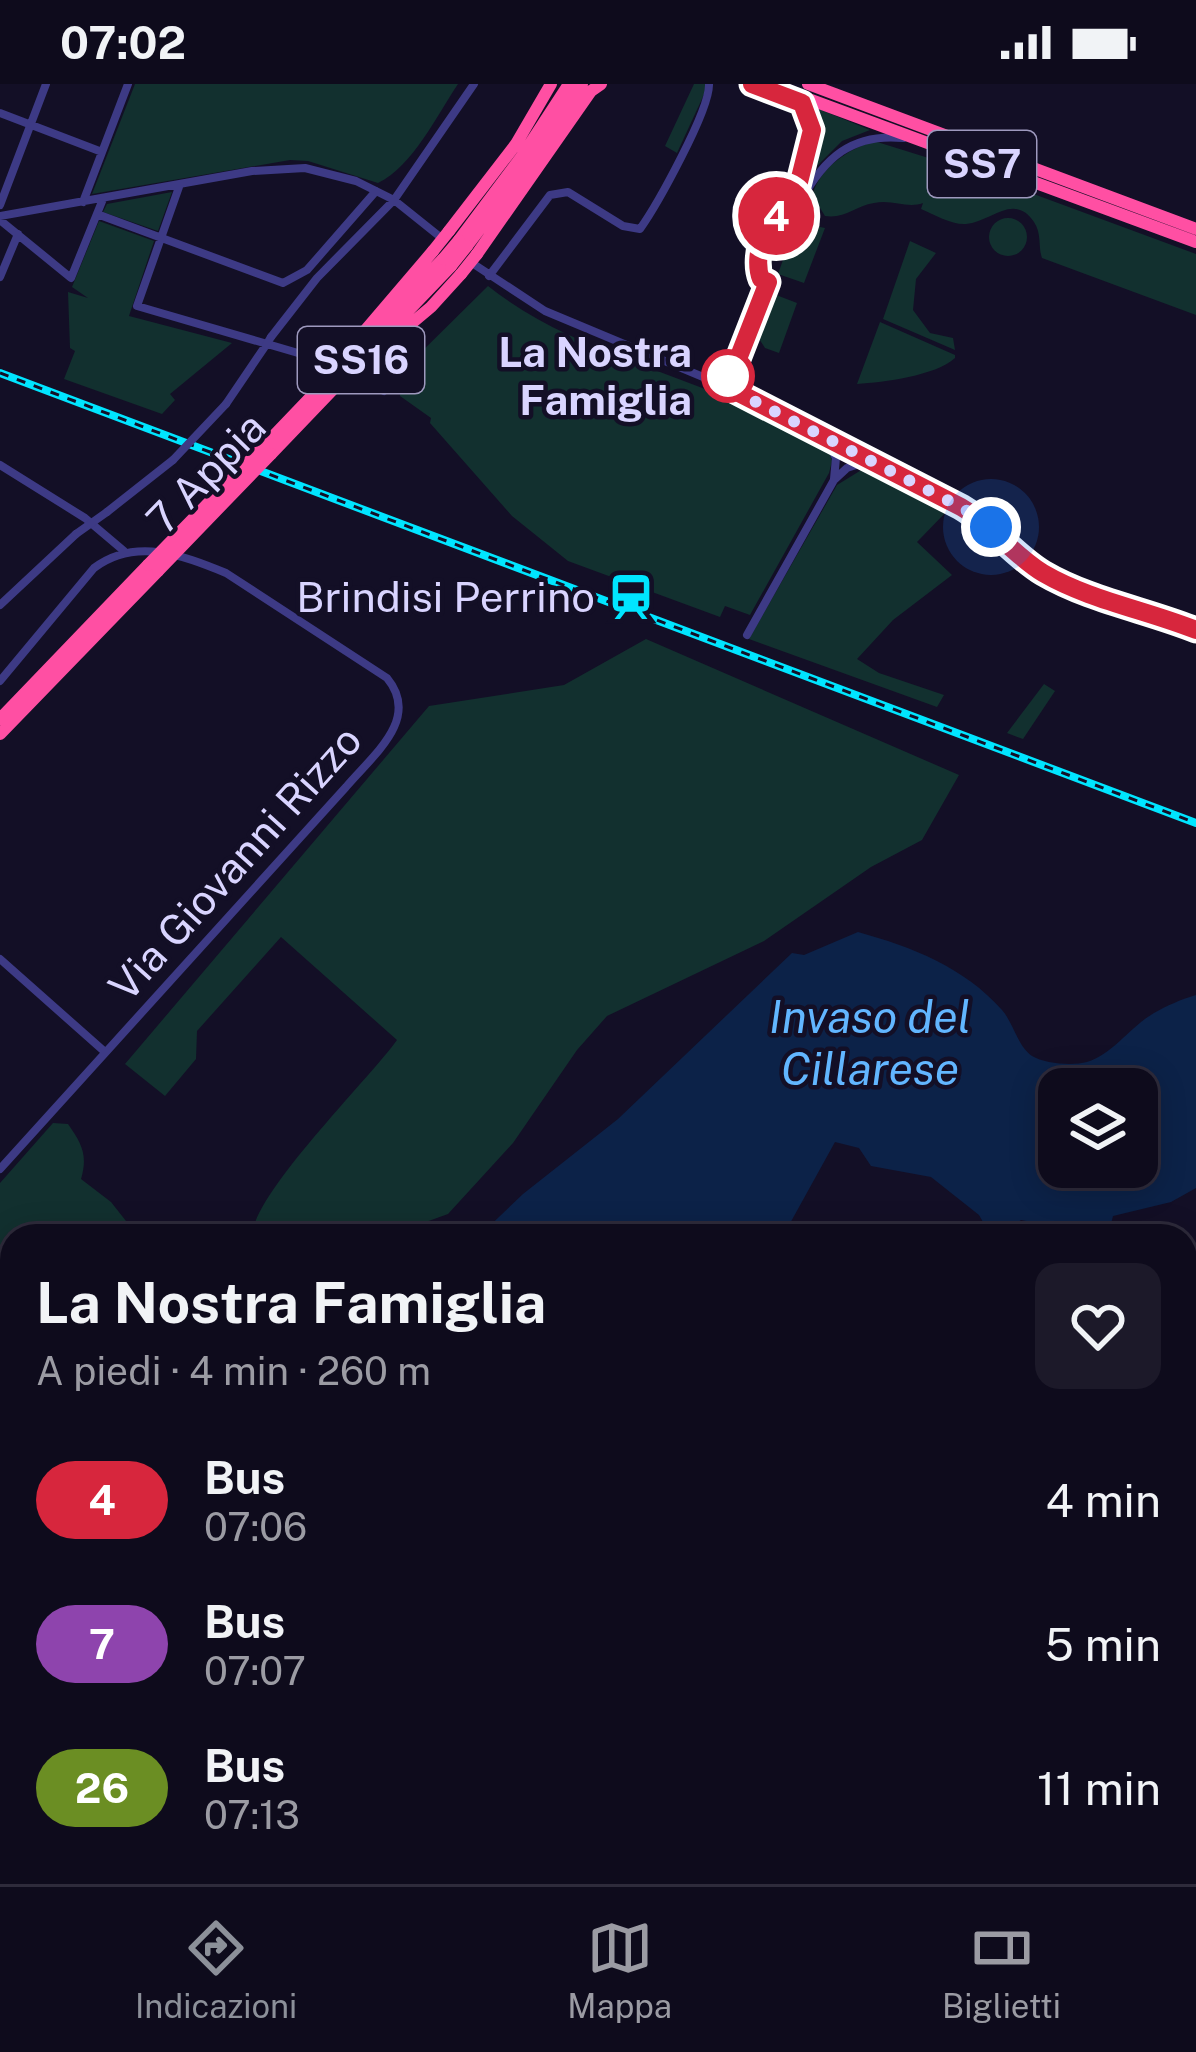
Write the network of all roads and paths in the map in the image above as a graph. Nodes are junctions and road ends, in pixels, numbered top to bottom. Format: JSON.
{"nodes":[{"id":1,"x":46,"y":84,"type":"edge"},
{"id":2,"x":128,"y":84,"type":"edge"},
{"id":3,"x":474,"y":84,"type":"edge"},
{"id":4,"x":551,"y":84,"type":"edge"},
{"id":5,"x":568,"y":84,"type":"edge"},
{"id":6,"x":582,"y":84,"type":"edge"},
{"id":7,"x":601,"y":84,"type":"edge"},
{"id":8,"x":709,"y":84,"type":"edge"},
{"id":9,"x":752,"y":84,"type":"edge"},
{"id":10,"x":768,"y":84,"type":"edge"},
{"id":11,"x":808,"y":84,"type":"edge"},
{"id":12,"x":0,"y":113,"type":"edge"},
{"id":13,"x":553,"y":120,"type":"junction"},
{"id":14,"x":29,"y":124,"type":"junction"},
{"id":15,"x":917,"y":140,"type":"junction"},
{"id":16,"x":102,"y":152,"type":"junction"},
{"id":17,"x":179,"y":187,"type":"junction"},
{"id":18,"x":376,"y":191,"type":"junction"},
{"id":19,"x":103,"y":199,"type":"junction"},
{"id":20,"x":394,"y":200,"type":"junction"},
{"id":21,"x":83,"y":202,"type":"junction"},
{"id":22,"x":0,"y":205,"type":"edge"},
{"id":23,"x":97,"y":214,"type":"junction"},
{"id":24,"x":0,"y":218,"type":"edge"},
{"id":25,"x":1196,"y":229,"type":"edge"},
{"id":26,"x":18,"y":235,"type":"junction"},
{"id":27,"x":160,"y":237,"type":"junction"},
{"id":28,"x":1196,"y":242,"type":"edge"},
{"id":29,"x":463,"y":243,"type":"junction"},
{"id":30,"x":447,"y":262,"type":"junction"},
{"id":31,"x":0,"y":274,"type":"edge"},
{"id":32,"x":489,"y":276,"type":"junction"},
{"id":33,"x":322,"y":361,"type":"dead end"},
{"id":34,"x":359,"y":376,"type":"dead end"},
{"id":35,"x":384,"y":391,"type":"dead end"},
{"id":36,"x":319,"y":397,"type":"junction"},
{"id":37,"x":825,"y":437,"type":"junction"},
{"id":38,"x":851,"y":451,"type":"junction"},
{"id":39,"x":870,"y":460,"type":"junction"},
{"id":40,"x":0,"y":465,"type":"edge"},
{"id":41,"x":842,"y":467,"type":"junction"},
{"id":42,"x":124,"y":551,"type":"junction"},
{"id":43,"x":153,"y":568,"type":"junction"},
{"id":44,"x":0,"y":605,"type":"edge"},
{"id":45,"x":1196,"y":630,"type":"edge"},
{"id":46,"x":747,"y":635,"type":"dead end"},
{"id":47,"x":0,"y":681,"type":"edge"},
{"id":48,"x":0,"y":719,"type":"edge"},
{"id":49,"x":0,"y":734,"type":"edge"},
{"id":50,"x":0,"y":959,"type":"edge"},
{"id":51,"x":105,"y":1052,"type":"junction"},
{"id":52,"x":0,"y":1169,"type":"edge"}],
"edges":[{"from":1,"to":14,"type":"street"},
{"from":2,"to":16,"type":"street"},
{"from":3,"to":20,"type":"street"},
{"from":4,"to":29,"type":"highway"},
{"from":5,"to":13,"type":"highway","number":"SS16"},
{"from":6,"to":13,"type":"highway","number":"SS16"},
{"from":7,"to":29,"type":"highway"},
{"from":8,"to":32,"type":"street"},
{"from":9,"to":15,"type":"street"},
{"from":10,"to":15,"type":"highway","number":"SS7"},
{"from":11,"to":25,"type":"highway","number":"SS7"},
{"from":12,"to":14,"type":"street"},
{"from":13,"to":29,"type":"highway","number":"SS16"},
{"from":14,"to":16,"type":"street"},
{"from":14,"to":22,"type":"street"},
{"from":15,"to":28,"type":"highway","number":"SS7"},
{"from":16,"to":21,"type":"street"},
{"from":17,"to":18,"type":"street"},
{"from":17,"to":19,"type":"street"},
{"from":17,"to":27,"type":"street"},
{"from":18,"to":20,"type":"street"},
{"from":18,"to":27,"type":"street"},
{"from":19,"to":21,"type":"street"},
{"from":19,"to":23,"type":"street"},
{"from":20,"to":32,"type":"street"},
{"from":20,"to":44,"type":"street","bridge":true},
{"from":21,"to":24,"type":"street"},
{"from":23,"to":26,"type":"street"},
{"from":23,"to":27,"type":"street"},
{"from":24,"to":26,"type":"street"},
{"from":26,"to":31,"type":"street"},
{"from":27,"to":33,"type":"street"},
{"from":29,"to":30,"type":"highway","number":"SS16","bridge":true},
{"from":29,"to":30,"type":"highway","bridge":true},
{"from":30,"to":36,"type":"highway","name":"7 Appia","number":"SS16"},
{"from":30,"to":36,"type":"highway"},
{"from":32,"to":37,"type":"street"},
{"from":34,"to":35,"type":"street"},
{"from":36,"to":43,"type":"highway","name":"7 Appia","number":"SS16","bridge":true},
{"from":37,"to":38,"type":"street"},
{"from":37,"to":41,"type":"street"},
{"from":38,"to":39,"type":"street"},
{"from":38,"to":41,"type":"street"},
{"from":39,"to":41,"type":"street"},
{"from":39,"to":45,"type":"street"},
{"from":40,"to":42,"type":"street"},
{"from":41,"to":46,"type":"street"},
{"from":42,"to":47,"type":"street"},
{"from":42,"to":51,"type":"street","name":"Via Giovanni Rizzo"},
{"from":43,"to":48,"type":"highway","number":"SS16"},
{"from":43,"to":49,"type":"highway","number":"SS16"},
{"from":50,"to":51,"type":"street"},
{"from":51,"to":52,"type":"street","name":"Via Giovanni Rizzo"}]}
